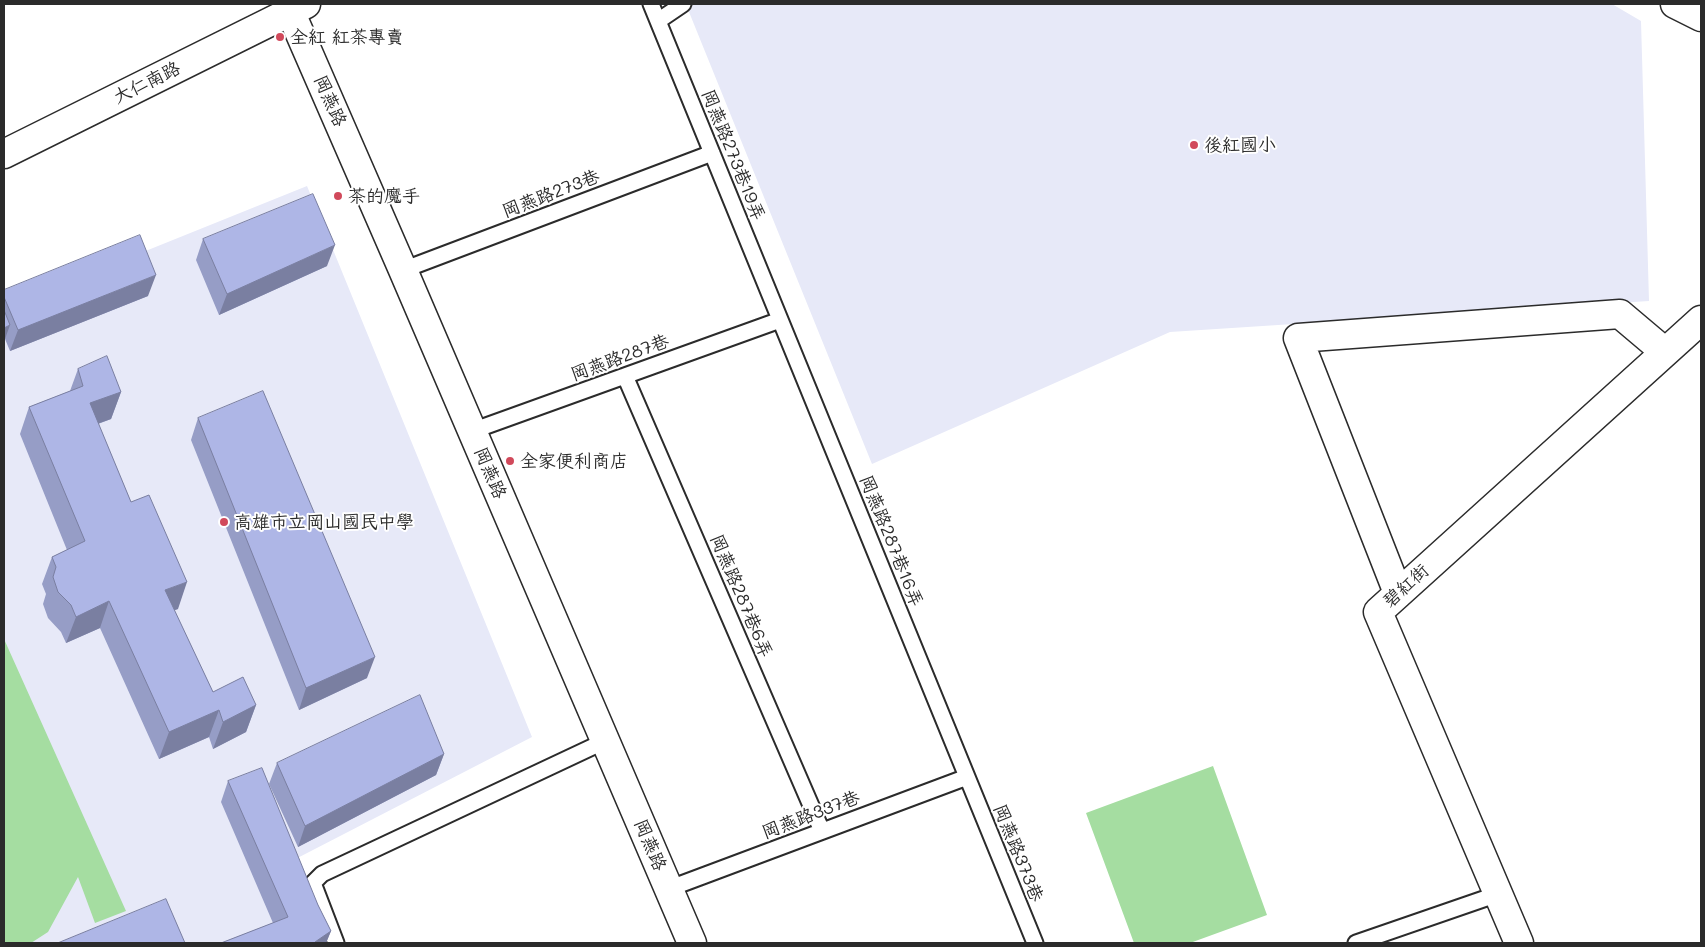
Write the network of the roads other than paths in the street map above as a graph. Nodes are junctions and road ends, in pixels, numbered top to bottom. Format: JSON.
{"nodes":[{"id":1,"x":651,"y":4,"type":"edge"},
{"id":2,"x":682,"y":4,"type":"edge"},
{"id":3,"x":1675,"y":4,"type":"edge"},
{"id":4,"x":294,"y":6,"type":"edge"},
{"id":5,"x":1701,"y":17,"type":"edge"},
{"id":6,"x":658,"y":21,"type":"junction"},
{"id":7,"x":712,"y":153,"type":"junction"},
{"id":8,"x":4,"y":154,"type":"edge"},
{"id":9,"x":403,"y":270,"type":"junction"},
{"id":10,"x":780,"y":320,"type":"junction"},
{"id":11,"x":1701,"y":320,"type":"edge"},
{"id":12,"x":1666,"y":352,"type":"junction"},
{"id":13,"x":625,"y":376,"type":"junction"},
{"id":14,"x":472,"y":431,"type":"junction"},
{"id":15,"x":1398,"y":593,"type":"junction"},
{"id":16,"x":605,"y":741,"type":"junction"},
{"id":17,"x":967,"y":777,"type":"junction"},
{"id":18,"x":822,"y":831,"type":"junction"},
{"id":19,"x":668,"y":889,"type":"junction"},
{"id":20,"x":1498,"y":894,"type":"junction"},
{"id":21,"x":336,"y":943,"type":"edge"},
{"id":22,"x":692,"y":943,"type":"edge"},
{"id":23,"x":1035,"y":943,"type":"edge"},
{"id":24,"x":1356,"y":943,"type":"edge"},
{"id":25,"x":1519,"y":943,"type":"edge"}],
"edges":[{"from":1,"to":6,"type":"lane","name":"岡燕路273巷19弄"},
{"from":2,"to":6,"type":"lane"},
{"from":3,"to":5,"type":"street"},
{"from":4,"to":8,"type":"street","name":"大仁南路"},
{"from":4,"to":9,"type":"street","name":"岡燕路"},
{"from":6,"to":7,"type":"lane","name":"岡燕路273巷19弄"},
{"from":7,"to":9,"type":"lane","name":"岡燕路273巷"},
{"from":7,"to":10,"type":"lane","name":"岡燕路273巷19弄"},
{"from":9,"to":14,"type":"street","name":"岡燕路"},
{"from":10,"to":13,"type":"lane","name":"岡燕路287巷"},
{"from":10,"to":17,"type":"lane","name":"岡燕路287巷16弄"},
{"from":11,"to":12,"type":"street","name":"碧紅街"},
{"from":12,"to":15,"type":"street","name":"碧紅街"},
{"from":12,"to":15,"type":"street"},
{"from":13,"to":14,"type":"lane","name":"岡燕路287巷"},
{"from":13,"to":18,"type":"lane","name":"岡燕路287巷6弄"},
{"from":14,"to":16,"type":"street","name":"岡燕路"},
{"from":15,"to":20,"type":"street","name":"碧紅街"},
{"from":16,"to":19,"type":"street","name":"岡燕路"},
{"from":16,"to":21,"type":"lane"},
{"from":17,"to":18,"type":"lane","name":"岡燕路337巷"},
{"from":17,"to":23,"type":"lane","name":"岡燕路373巷"},
{"from":18,"to":19,"type":"lane","name":"岡燕路337巷"},
{"from":19,"to":22,"type":"street","name":"岡燕路"},
{"from":20,"to":24,"type":"lane"},
{"from":20,"to":25,"type":"street","name":"碧紅街"}]}
